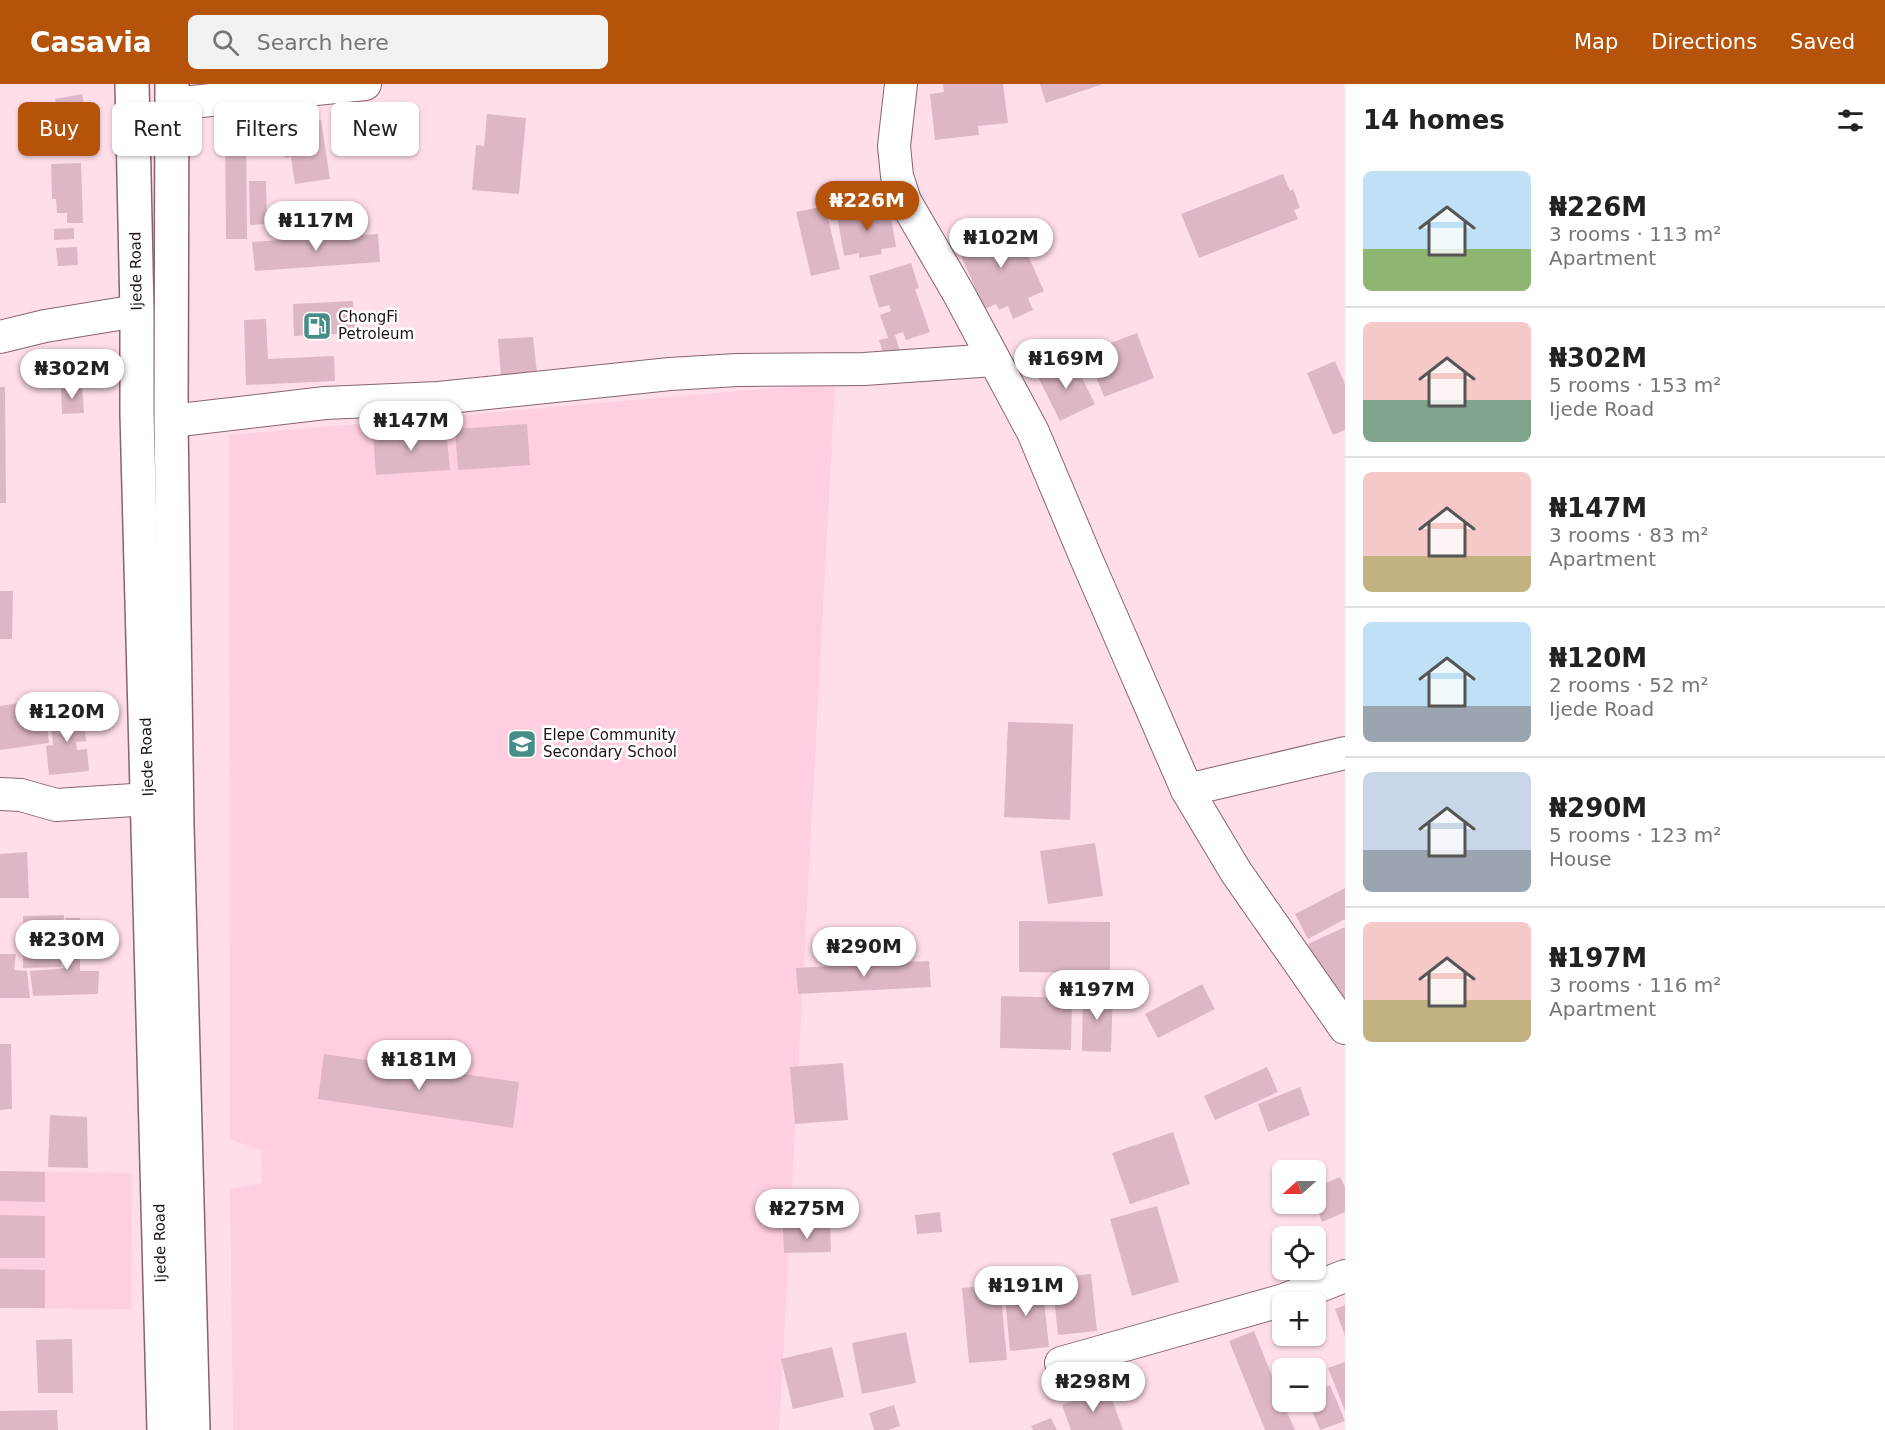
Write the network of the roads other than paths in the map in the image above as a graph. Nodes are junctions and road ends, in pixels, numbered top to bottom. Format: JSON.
{"nodes":[{"id":1,"x":132,"y":84,"type":"edge"},
{"id":2,"x":365,"y":84,"type":"edge"},
{"id":3,"x":901,"y":84,"type":"edge"},
{"id":4,"x":172,"y":94,"type":"edge"},
{"id":5,"x":137,"y":311,"type":"junction"},
{"id":6,"x":0,"y":337,"type":"edge"},
{"id":7,"x":994,"y":360,"type":"junction"},
{"id":8,"x":171,"y":421,"type":"junction"},
{"id":9,"x":1345,"y":753,"type":"edge"},
{"id":10,"x":1187,"y":790,"type":"junction"},
{"id":11,"x":0,"y":794,"type":"edge"},
{"id":12,"x":149,"y":799,"type":"junction"},
{"id":13,"x":1345,"y":1028,"type":"edge"},
{"id":14,"x":1345,"y":1276,"type":"edge"},
{"id":15,"x":1061,"y":1363,"type":"dead end"},
{"id":16,"x":164,"y":1430,"type":"edge"},
{"id":17,"x":193,"y":1430,"type":"edge"}],
"edges":[{"from":1,"to":5,"type":"main road","name":"Ijede Road"},
{"from":2,"to":4,"type":"street"},
{"from":3,"to":7,"type":"street"},
{"from":4,"to":8,"type":"main road","name":"Ijede Road"},
{"from":5,"to":6,"type":"street"},
{"from":5,"to":12,"type":"main road","name":"Ijede Road"},
{"from":7,"to":8,"type":"street"},
{"from":7,"to":10,"type":"street"},
{"from":8,"to":17,"type":"main road","name":"Ijede Road"},
{"from":9,"to":10,"type":"street"},
{"from":10,"to":13,"type":"street"},
{"from":11,"to":12,"type":"street"},
{"from":12,"to":16,"type":"main road","name":"Ijede Road"},
{"from":14,"to":15,"type":"street"}]}
